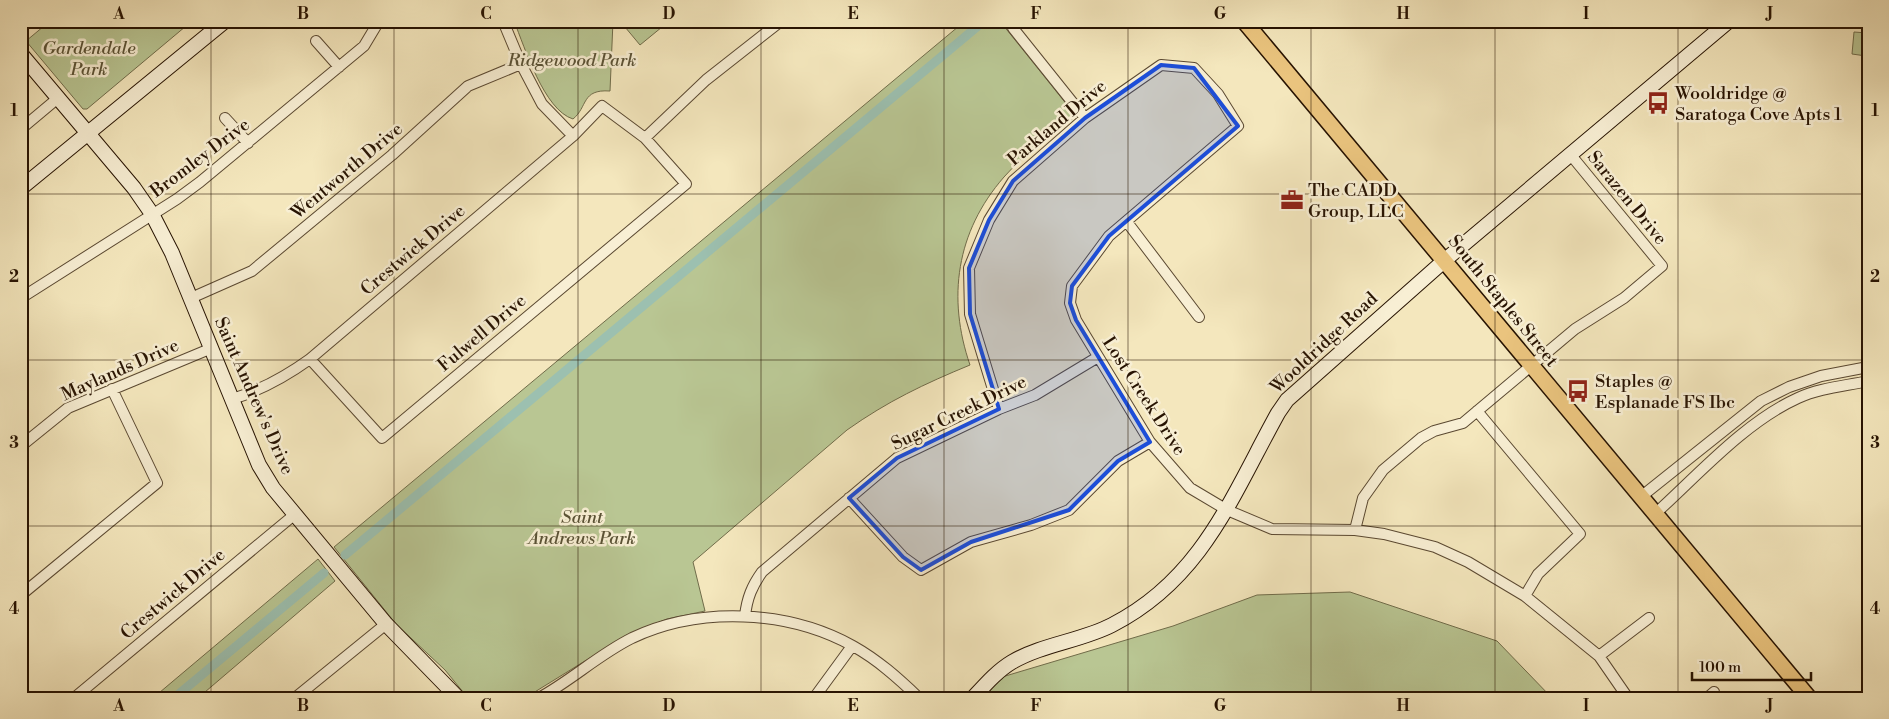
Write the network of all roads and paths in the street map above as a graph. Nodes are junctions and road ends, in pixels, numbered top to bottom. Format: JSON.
{"nodes":[{"id":1,"x":225,"y":21,"type":"edge"},
{"id":2,"x":379,"y":21,"type":"edge"},
{"id":3,"x":503,"y":21,"type":"edge"},
{"id":4,"x":781,"y":21,"type":"edge"},
{"id":5,"x":1021,"y":21,"type":"edge"},
{"id":6,"x":1244,"y":21,"type":"edge"},
{"id":7,"x":1723,"y":23,"type":"edge"},
{"id":8,"x":316,"y":41,"type":"dead end"},
{"id":9,"x":21,"y":54,"type":"edge"},
{"id":10,"x":521,"y":64,"type":"junction"},
{"id":11,"x":339,"y":67,"type":"junction"},
{"id":12,"x":58,"y":98,"type":"junction"},
{"id":13,"x":225,"y":118,"type":"dead end"},
{"id":14,"x":1085,"y":118,"type":"junction"},
{"id":15,"x":1238,"y":126,"type":"joint"},
{"id":16,"x":21,"y":129,"type":"edge"},
{"id":17,"x":88,"y":133,"type":"junction"},
{"id":18,"x":573,"y":136,"type":"junction"},
{"id":19,"x":645,"y":138,"type":"junction"},
{"id":20,"x":248,"y":143,"type":"junction"},
{"id":21,"x":1570,"y":154,"type":"junction"},
{"id":22,"x":21,"y":188,"type":"edge"},
{"id":23,"x":152,"y":214,"type":"junction"},
{"id":24,"x":1126,"y":222,"type":"junction"},
{"id":25,"x":1445,"y":260,"type":"junction"},
{"id":26,"x":21,"y":298,"type":"edge"},
{"id":27,"x":191,"y":298,"type":"junction"},
{"id":28,"x":1199,"y":316,"type":"dead end"},
{"id":29,"x":212,"y":348,"type":"junction"},
{"id":30,"x":1098,"y":357,"type":"junction"},
{"id":31,"x":310,"y":359,"type":"junction"},
{"id":32,"x":1532,"y":366,"type":"junction"},
{"id":33,"x":1868,"y":367,"type":"edge"},
{"id":34,"x":1868,"y":380,"type":"edge"},
{"id":35,"x":1806,"y":381,"type":"junction"},
{"id":36,"x":112,"y":389,"type":"junction"},
{"id":37,"x":1809,"y":394,"type":"junction"},
{"id":38,"x":232,"y":399,"type":"junction"},
{"id":39,"x":999,"y":409,"type":"junction"},
{"id":40,"x":1477,"y":411,"type":"junction"},
{"id":41,"x":1734,"y":424,"type":"junction"},
{"id":42,"x":1742,"y":434,"type":"junction"},
{"id":43,"x":1150,"y":442,"type":"junction"},
{"id":44,"x":21,"y":446,"type":"edge"},
{"id":45,"x":1642,"y":496,"type":"junction"},
{"id":46,"x":849,"y":498,"type":"junction"},
{"id":47,"x":1227,"y":510,"type":"junction"},
{"id":48,"x":1656,"y":513,"type":"junction"},
{"id":49,"x":294,"y":515,"type":"junction"},
{"id":50,"x":1355,"y":530,"type":"junction"},
{"id":51,"x":21,"y":595,"type":"edge"},
{"id":52,"x":1525,"y":596,"type":"junction"},
{"id":53,"x":745,"y":616,"type":"junction"},
{"id":54,"x":1649,"y":618,"type":"dead end"},
{"id":55,"x":386,"y":624,"type":"junction"},
{"id":56,"x":852,"y":646,"type":"junction"},
{"id":57,"x":1599,"y":656,"type":"junction"},
{"id":58,"x":299,"y":696,"type":"edge"},
{"id":59,"x":74,"y":698,"type":"edge"},
{"id":60,"x":458,"y":698,"type":"edge"},
{"id":61,"x":539,"y":698,"type":"edge"},
{"id":62,"x":814,"y":698,"type":"edge"},
{"id":63,"x":919,"y":698,"type":"edge"},
{"id":64,"x":973,"y":698,"type":"edge"},
{"id":65,"x":1628,"y":698,"type":"edge"},
{"id":66,"x":1809,"y":698,"type":"edge"}],
"edges":[{"from":1,"to":17,"type":"street"},
{"from":2,"to":11,"type":"street","name":"Bromley Drive"},
{"from":3,"to":10,"type":"street"},
{"from":4,"to":19,"type":"street"},
{"from":5,"to":14,"type":"street"},
{"from":6,"to":25,"type":"main road","name":"South Staples Street"},
{"from":7,"to":21,"type":"street","name":"Wooldridge Road"},
{"from":8,"to":11,"type":"street"},
{"from":9,"to":12,"type":"street","name":"Saint Andrew's Drive"},
{"from":10,"to":18,"type":"street"},
{"from":10,"to":27,"type":"street","name":"Wentworth Drive"},
{"from":11,"to":20,"type":"street","name":"Bromley Drive"},
{"from":12,"to":16,"type":"street"},
{"from":12,"to":17,"type":"street","name":"Saint Andrew's Drive"},
{"from":13,"to":20,"type":"street"},
{"from":14,"to":15,"type":"street","name":"Parkland Drive"},
{"from":14,"to":39,"type":"street","name":"Parkland Drive"},
{"from":15,"to":24,"type":"street","name":"Lost Creek Drive"},
{"from":17,"to":22,"type":"street"},
{"from":17,"to":23,"type":"street","name":"Saint Andrew's Drive"},
{"from":18,"to":19,"type":"street","name":"Crestwick Drive"},
{"from":18,"to":31,"type":"street","name":"Crestwick Drive"},
{"from":19,"to":31,"type":"street","name":"Fulwell Drive"},
{"from":20,"to":23,"type":"street","name":"Bromley Drive"},
{"from":21,"to":25,"type":"street","name":"Wooldridge Road"},
{"from":21,"to":32,"type":"street","name":"Sarazen Drive"},
{"from":23,"to":26,"type":"street","name":"Bromley Drive"},
{"from":23,"to":27,"type":"street","name":"Saint Andrew's Drive"},
{"from":24,"to":28,"type":"street"},
{"from":24,"to":30,"type":"street","name":"Lost Creek Drive"},
{"from":25,"to":32,"type":"main road","name":"South Staples Street"},
{"from":25,"to":47,"type":"street","name":"Wooldridge Road"},
{"from":27,"to":29,"type":"street","name":"Saint Andrew's Drive"},
{"from":29,"to":36,"type":"street","name":"Maylands Drive"},
{"from":29,"to":38,"type":"street","name":"Saint Andrew's Drive"},
{"from":30,"to":39,"type":"street","name":"Sugar Creek Drive"},
{"from":30,"to":43,"type":"street","name":"Lost Creek Drive"},
{"from":31,"to":38,"type":"street","name":"Crestwick Drive"},
{"from":32,"to":40,"type":"street","name":"Sarazen Drive"},
{"from":32,"to":45,"type":"main road","name":"South Staples Street"},
{"from":33,"to":35,"type":"street"},
{"from":34,"to":37,"type":"street"},
{"from":35,"to":37,"type":"street"},
{"from":35,"to":41,"type":"street"},
{"from":36,"to":44,"type":"street","name":"Maylands Drive"},
{"from":36,"to":51,"type":"street"},
{"from":37,"to":42,"type":"street"},
{"from":38,"to":49,"type":"street","name":"Saint Andrew's Drive"},
{"from":39,"to":46,"type":"street","name":"Sugar Creek Drive"},
{"from":40,"to":50,"type":"street","name":"Sarazen Drive"},
{"from":40,"to":52,"type":"street"},
{"from":41,"to":42,"type":"street"},
{"from":41,"to":45,"type":"street"},
{"from":42,"to":48,"type":"street"},
{"from":43,"to":46,"type":"street"},
{"from":43,"to":47,"type":"street","name":"Lost Creek Drive"},
{"from":45,"to":48,"type":"main road","name":"South Staples Street"},
{"from":46,"to":53,"type":"street","name":"Sugar Creek Drive"},
{"from":47,"to":50,"type":"street","name":"Lost Creek Drive"},
{"from":47,"to":64,"type":"street","name":"Wooldridge Road"},
{"from":48,"to":66,"type":"main road","name":"South Staples Street"},
{"from":49,"to":55,"type":"street","name":"Saint Andrew's Drive"},
{"from":49,"to":59,"type":"street","name":"Crestwick Drive"},
{"from":50,"to":52,"type":"street","name":"Lost Creek Drive"},
{"from":52,"to":57,"type":"street","name":"Lost Creek Drive"},
{"from":53,"to":56,"type":"street"},
{"from":53,"to":61,"type":"street"},
{"from":54,"to":57,"type":"street"},
{"from":55,"to":58,"type":"street"},
{"from":55,"to":60,"type":"street","name":"Saint Andrew's Drive"},
{"from":56,"to":62,"type":"street"},
{"from":56,"to":63,"type":"street"},
{"from":57,"to":65,"type":"street","name":"Lost Creek Drive"}]}
